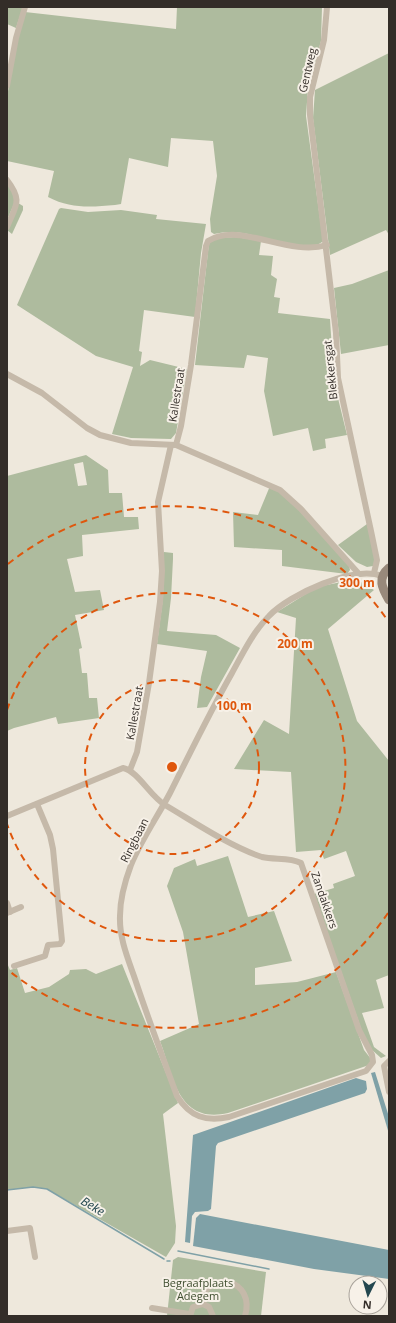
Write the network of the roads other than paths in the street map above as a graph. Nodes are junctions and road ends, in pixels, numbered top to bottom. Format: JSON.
{"nodes":[{"id":1,"x":25,"y":7,"type":"edge"},
{"id":2,"x":326,"y":7,"type":"edge"},
{"id":3,"x":7,"y":86,"type":"edge"},
{"id":4,"x":317,"y":162,"type":"joint"},
{"id":5,"x":7,"y":180,"type":"edge"},
{"id":6,"x":7,"y":227,"type":"edge"},
{"id":7,"x":326,"y":245,"type":"junction"},
{"id":8,"x":7,"y":374,"type":"edge"},
{"id":9,"x":174,"y":445,"type":"junction"},
{"id":10,"x":389,"y":568,"type":"edge"},
{"id":11,"x":359,"y":574,"type":"junction"},
{"id":12,"x":378,"y":574,"type":"junction"},
{"id":13,"x":389,"y":600,"type":"edge"},
{"id":14,"x":130,"y":770,"type":"junction"},
{"id":15,"x":37,"y":804,"type":"junction"},
{"id":16,"x":164,"y":804,"type":"junction"},
{"id":17,"x":7,"y":816,"type":"edge"},
{"id":18,"x":7,"y":903,"type":"edge"},
{"id":19,"x":21,"y":907,"type":"dead end"},
{"id":20,"x":9,"y":912,"type":"edge"},
{"id":21,"x":14,"y":966,"type":"dead end"},
{"id":22,"x":389,"y":1061,"type":"edge"},
{"id":23,"x":373,"y":1062,"type":"joint"},
{"id":24,"x":389,"y":1092,"type":"edge"},
{"id":25,"x":7,"y":1231,"type":"edge"},
{"id":26,"x":35,"y":1257,"type":"dead end"},
{"id":27,"x":199,"y":1304,"type":"junction"},
{"id":28,"x":152,"y":1308,"type":"dead end"},
{"id":29,"x":190,"y":1315,"type":"edge"},
{"id":30,"x":212,"y":1316,"type":"edge"},
{"id":31,"x":245,"y":1316,"type":"edge"}],
"edges":[{"from":1,"to":3,"type":"street"},
{"from":2,"to":4,"type":"street","name":"Gentweg"},
{"from":4,"to":7,"type":"street","name":"Blekkersgat"},
{"from":5,"to":6,"type":"street"},
{"from":7,"to":9,"type":"street","name":"Kallestraat"},
{"from":7,"to":12,"type":"street","name":"Blekkersgat"},
{"from":8,"to":9,"type":"street"},
{"from":9,"to":11,"type":"street"},
{"from":9,"to":14,"type":"street","name":"Kallestraat"},
{"from":10,"to":12,"type":"street"},
{"from":11,"to":12,"type":"street","name":"Ringbaan"},
{"from":11,"to":16,"type":"street","name":"Ringbaan"},
{"from":12,"to":13,"type":"street"},
{"from":14,"to":15,"type":"street"},
{"from":14,"to":16,"type":"street"},
{"from":15,"to":17,"type":"street"},
{"from":15,"to":21,"type":"street"},
{"from":16,"to":23,"type":"street","name":"Zandakkers"},
{"from":16,"to":23,"type":"street","name":"Ringbaan"},
{"from":18,"to":20,"type":"street"},
{"from":19,"to":20,"type":"street"},
{"from":22,"to":24,"type":"street"},
{"from":25,"to":26,"type":"street"},
{"from":27,"to":29,"type":"street"},
{"from":27,"to":30,"type":"street"},
{"from":27,"to":31,"type":"street"},
{"from":28,"to":29,"type":"street"}]}
